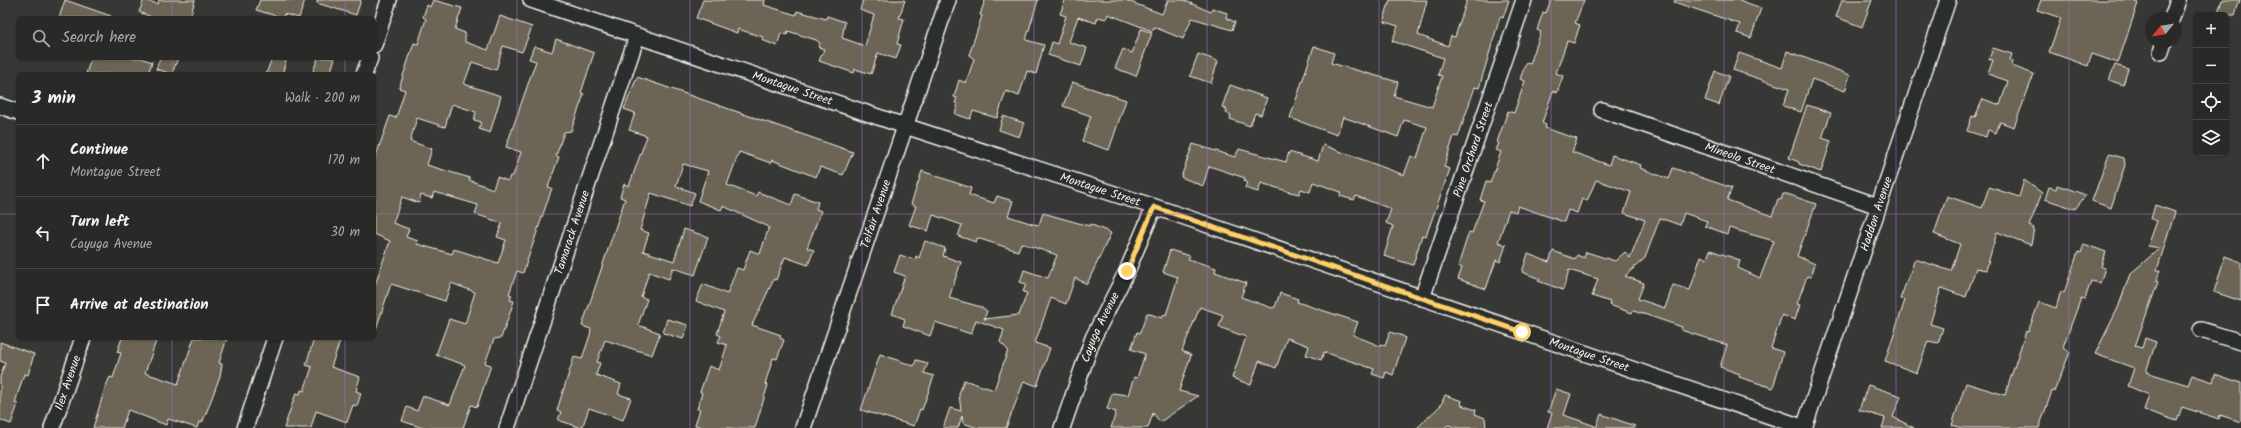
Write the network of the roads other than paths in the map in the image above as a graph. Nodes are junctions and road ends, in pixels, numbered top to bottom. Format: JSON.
{"nodes":[{"id":1,"x":389,"y":0,"type":"edge"},
{"id":2,"x":531,"y":0,"type":"edge"},
{"id":3,"x":948,"y":0,"type":"edge"},
{"id":4,"x":1524,"y":0,"type":"edge"},
{"id":5,"x":1948,"y":0,"type":"edge"},
{"id":6,"x":2178,"y":0,"type":"edge"},
{"id":7,"x":2174,"y":12,"type":"edge"},
{"id":8,"x":637,"y":36,"type":"junction"},
{"id":9,"x":376,"y":39,"type":"edge"},
{"id":10,"x":369,"y":60,"type":"edge"},
{"id":11,"x":365,"y":72,"type":"edge"},
{"id":12,"x":0,"y":106,"type":"edge"},
{"id":13,"x":1602,"y":110,"type":"dead end"},
{"id":14,"x":16,"y":111,"type":"edge"},
{"id":15,"x":905,"y":126,"type":"junction"},
{"id":16,"x":1878,"y":206,"type":"junction"},
{"id":17,"x":1154,"y":207,"type":"junction"},
{"id":18,"x":1422,"y":298,"type":"junction"},
{"id":19,"x":2201,"y":330,"type":"dead end"},
{"id":20,"x":82,"y":340,"type":"edge"},
{"id":21,"x":274,"y":340,"type":"edge"},
{"id":22,"x":2241,"y":342,"type":"edge"},
{"id":23,"x":52,"y":428,"type":"edge"},
{"id":24,"x":244,"y":428,"type":"edge"},
{"id":25,"x":506,"y":428,"type":"edge"},
{"id":26,"x":803,"y":428,"type":"edge"},
{"id":27,"x":1062,"y":428,"type":"edge"},
{"id":28,"x":1804,"y":428,"type":"edge"}],
"edges":[{"from":1,"to":9,"type":"street"},
{"from":2,"to":8,"type":"street","name":"Montague Street"},
{"from":3,"to":15,"type":"street","name":"Telfair Avenue"},
{"from":4,"to":18,"type":"street","name":"Pine Orchard Street"},
{"from":5,"to":16,"type":"street","name":"Haddon Avenue"},
{"from":6,"to":7,"type":"street"},
{"from":8,"to":15,"type":"street","name":"Montague Street"},
{"from":8,"to":25,"type":"street","name":"Tamarack Avenue"},
{"from":10,"to":11,"type":"street"},
{"from":12,"to":14,"type":"street"},
{"from":13,"to":16,"type":"street","name":"Mineola Street"},
{"from":15,"to":17,"type":"street","name":"Montague Street"},
{"from":15,"to":26,"type":"street","name":"Telfair Avenue"},
{"from":16,"to":28,"type":"street","name":"Haddon Avenue"},
{"from":17,"to":18,"type":"street","name":"Montague Street"},
{"from":17,"to":27,"type":"street","name":"Cayuga Avenue"},
{"from":18,"to":28,"type":"street","name":"Montague Street"},
{"from":19,"to":22,"type":"street"},
{"from":20,"to":23,"type":"street","name":"Ilex Avenue"},
{"from":21,"to":24,"type":"street"}]}
